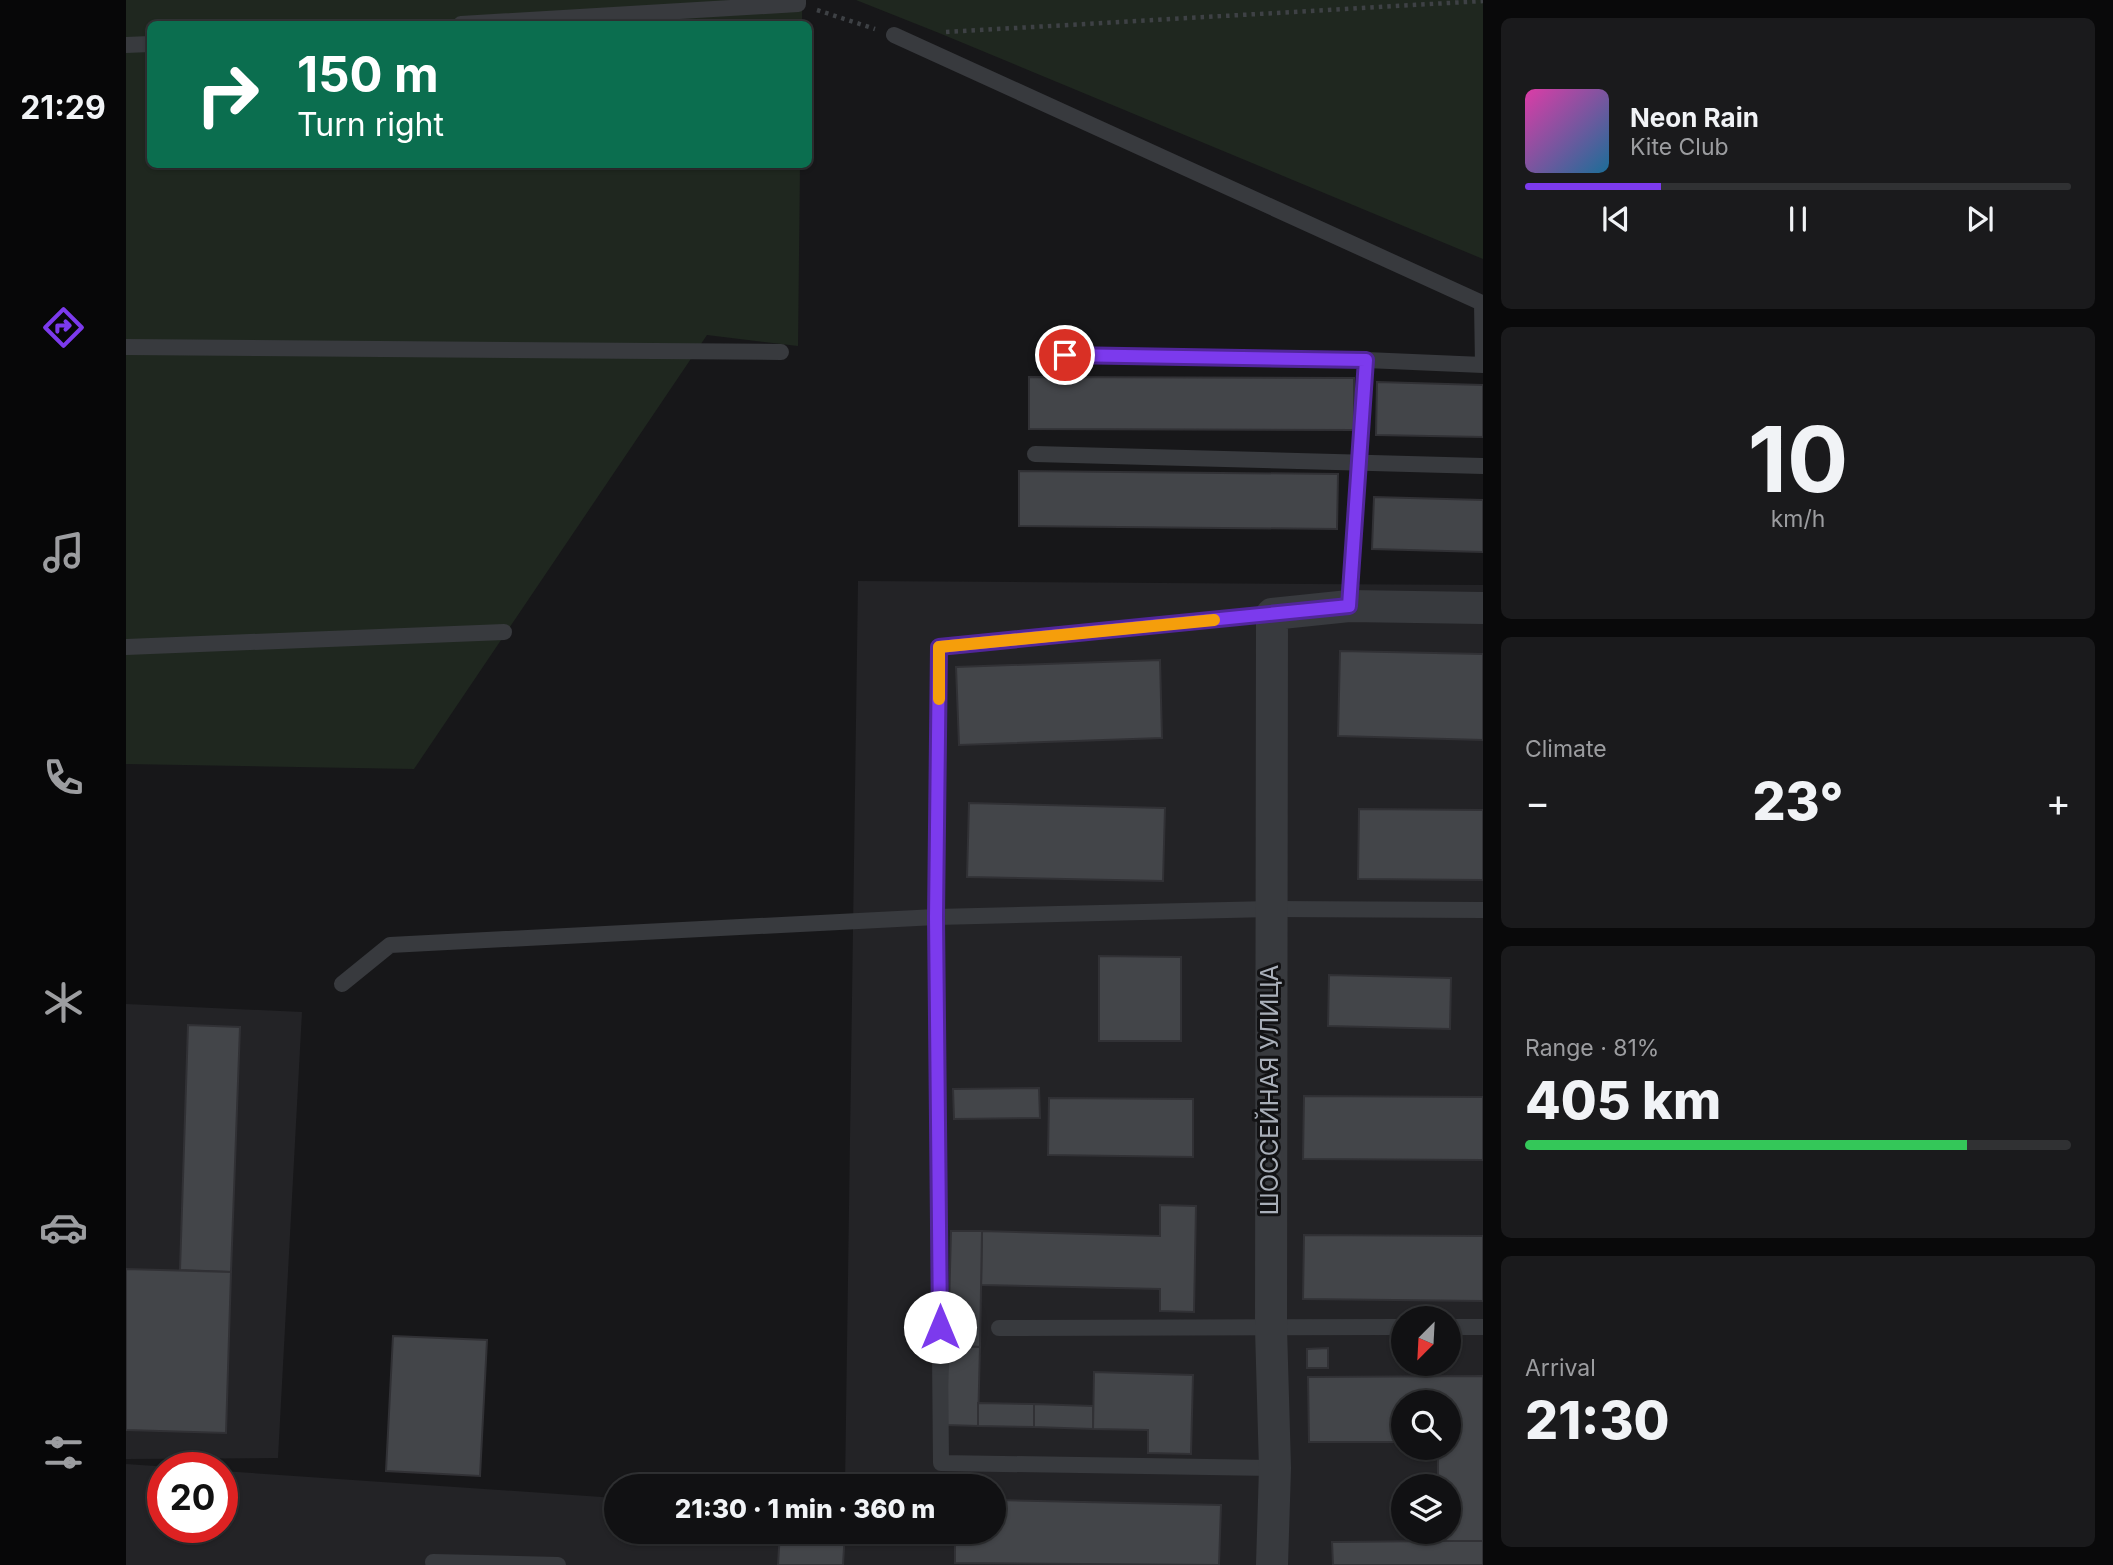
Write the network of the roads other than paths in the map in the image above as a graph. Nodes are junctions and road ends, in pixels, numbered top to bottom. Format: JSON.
{"nodes":[{"id":1,"x":798,"y":2,"type":"edge"},
{"id":2,"x":507,"y":21,"type":"edge"},
{"id":3,"x":894,"y":35,"type":"road end"},
{"id":4,"x":147,"y":44,"type":"edge"},
{"id":5,"x":126,"y":45,"type":"edge"},
{"id":6,"x":126,"y":347,"type":"edge"},
{"id":7,"x":780,"y":352,"type":"dead end"},
{"id":8,"x":1065,"y":355,"type":"dead end"},
{"id":9,"x":1366,"y":360,"type":"junction"},
{"id":10,"x":1035,"y":454,"type":"dead end"},
{"id":11,"x":1358,"y":463,"type":"junction"},
{"id":12,"x":1483,"y":466,"type":"edge"},
{"id":13,"x":1349,"y":606,"type":"junction"},
{"id":14,"x":1483,"y":608,"type":"edge"},
{"id":15,"x":1272,"y":614,"type":"junction"},
{"id":16,"x":504,"y":632,"type":"dead end"},
{"id":17,"x":126,"y":647,"type":"edge"},
{"id":18,"x":1270,"y":909,"type":"junction"},
{"id":19,"x":1483,"y":910,"type":"edge"},
{"id":20,"x":936,"y":917,"type":"junction"},
{"id":21,"x":342,"y":985,"type":"dead end"},
{"id":22,"x":1391,"y":1327,"type":"edge"},
{"id":23,"x":1461,"y":1327,"type":"edge"},
{"id":24,"x":1483,"y":1327,"type":"edge"},
{"id":25,"x":999,"y":1328,"type":"dead end"},
{"id":26,"x":1271,"y":1328,"type":"junction"},
{"id":27,"x":1275,"y":1468,"type":"junction"},
{"id":28,"x":433,"y":1562,"type":"dead end"},
{"id":29,"x":558,"y":1565,"type":"edge"},
{"id":30,"x":1272,"y":1565,"type":"edge"}],
"edges":[{"from":1,"to":2,"type":"lane"},
{"from":3,"to":9,"type":"lane"},
{"from":4,"to":5,"type":"lane"},
{"from":6,"to":7,"type":"lane"},
{"from":8,"to":9,"type":"lane"},
{"from":9,"to":11,"type":"lane"},
{"from":10,"to":11,"type":"lane"},
{"from":11,"to":12,"type":"lane"},
{"from":11,"to":13,"type":"lane"},
{"from":13,"to":14,"type":"street"},
{"from":13,"to":15,"type":"street"},
{"from":15,"to":18,"type":"street","name":"ШОССЕЙНАЯ УЛИЦА"},
{"from":15,"to":20,"type":"lane"},
{"from":16,"to":17,"type":"lane"},
{"from":18,"to":19,"type":"lane"},
{"from":18,"to":20,"type":"lane"},
{"from":18,"to":26,"type":"street","name":"ШОССЕЙНАЯ УЛИЦА"},
{"from":20,"to":21,"type":"lane"},
{"from":20,"to":27,"type":"lane"},
{"from":22,"to":26,"type":"lane"},
{"from":23,"to":24,"type":"lane"},
{"from":25,"to":26,"type":"lane"},
{"from":26,"to":27,"type":"street","name":"ШОССЕЙНАЯ УЛИЦА"},
{"from":27,"to":30,"type":"street","name":"ШОССЕЙНАЯ УЛИЦА"},
{"from":28,"to":29,"type":"lane"}]}
